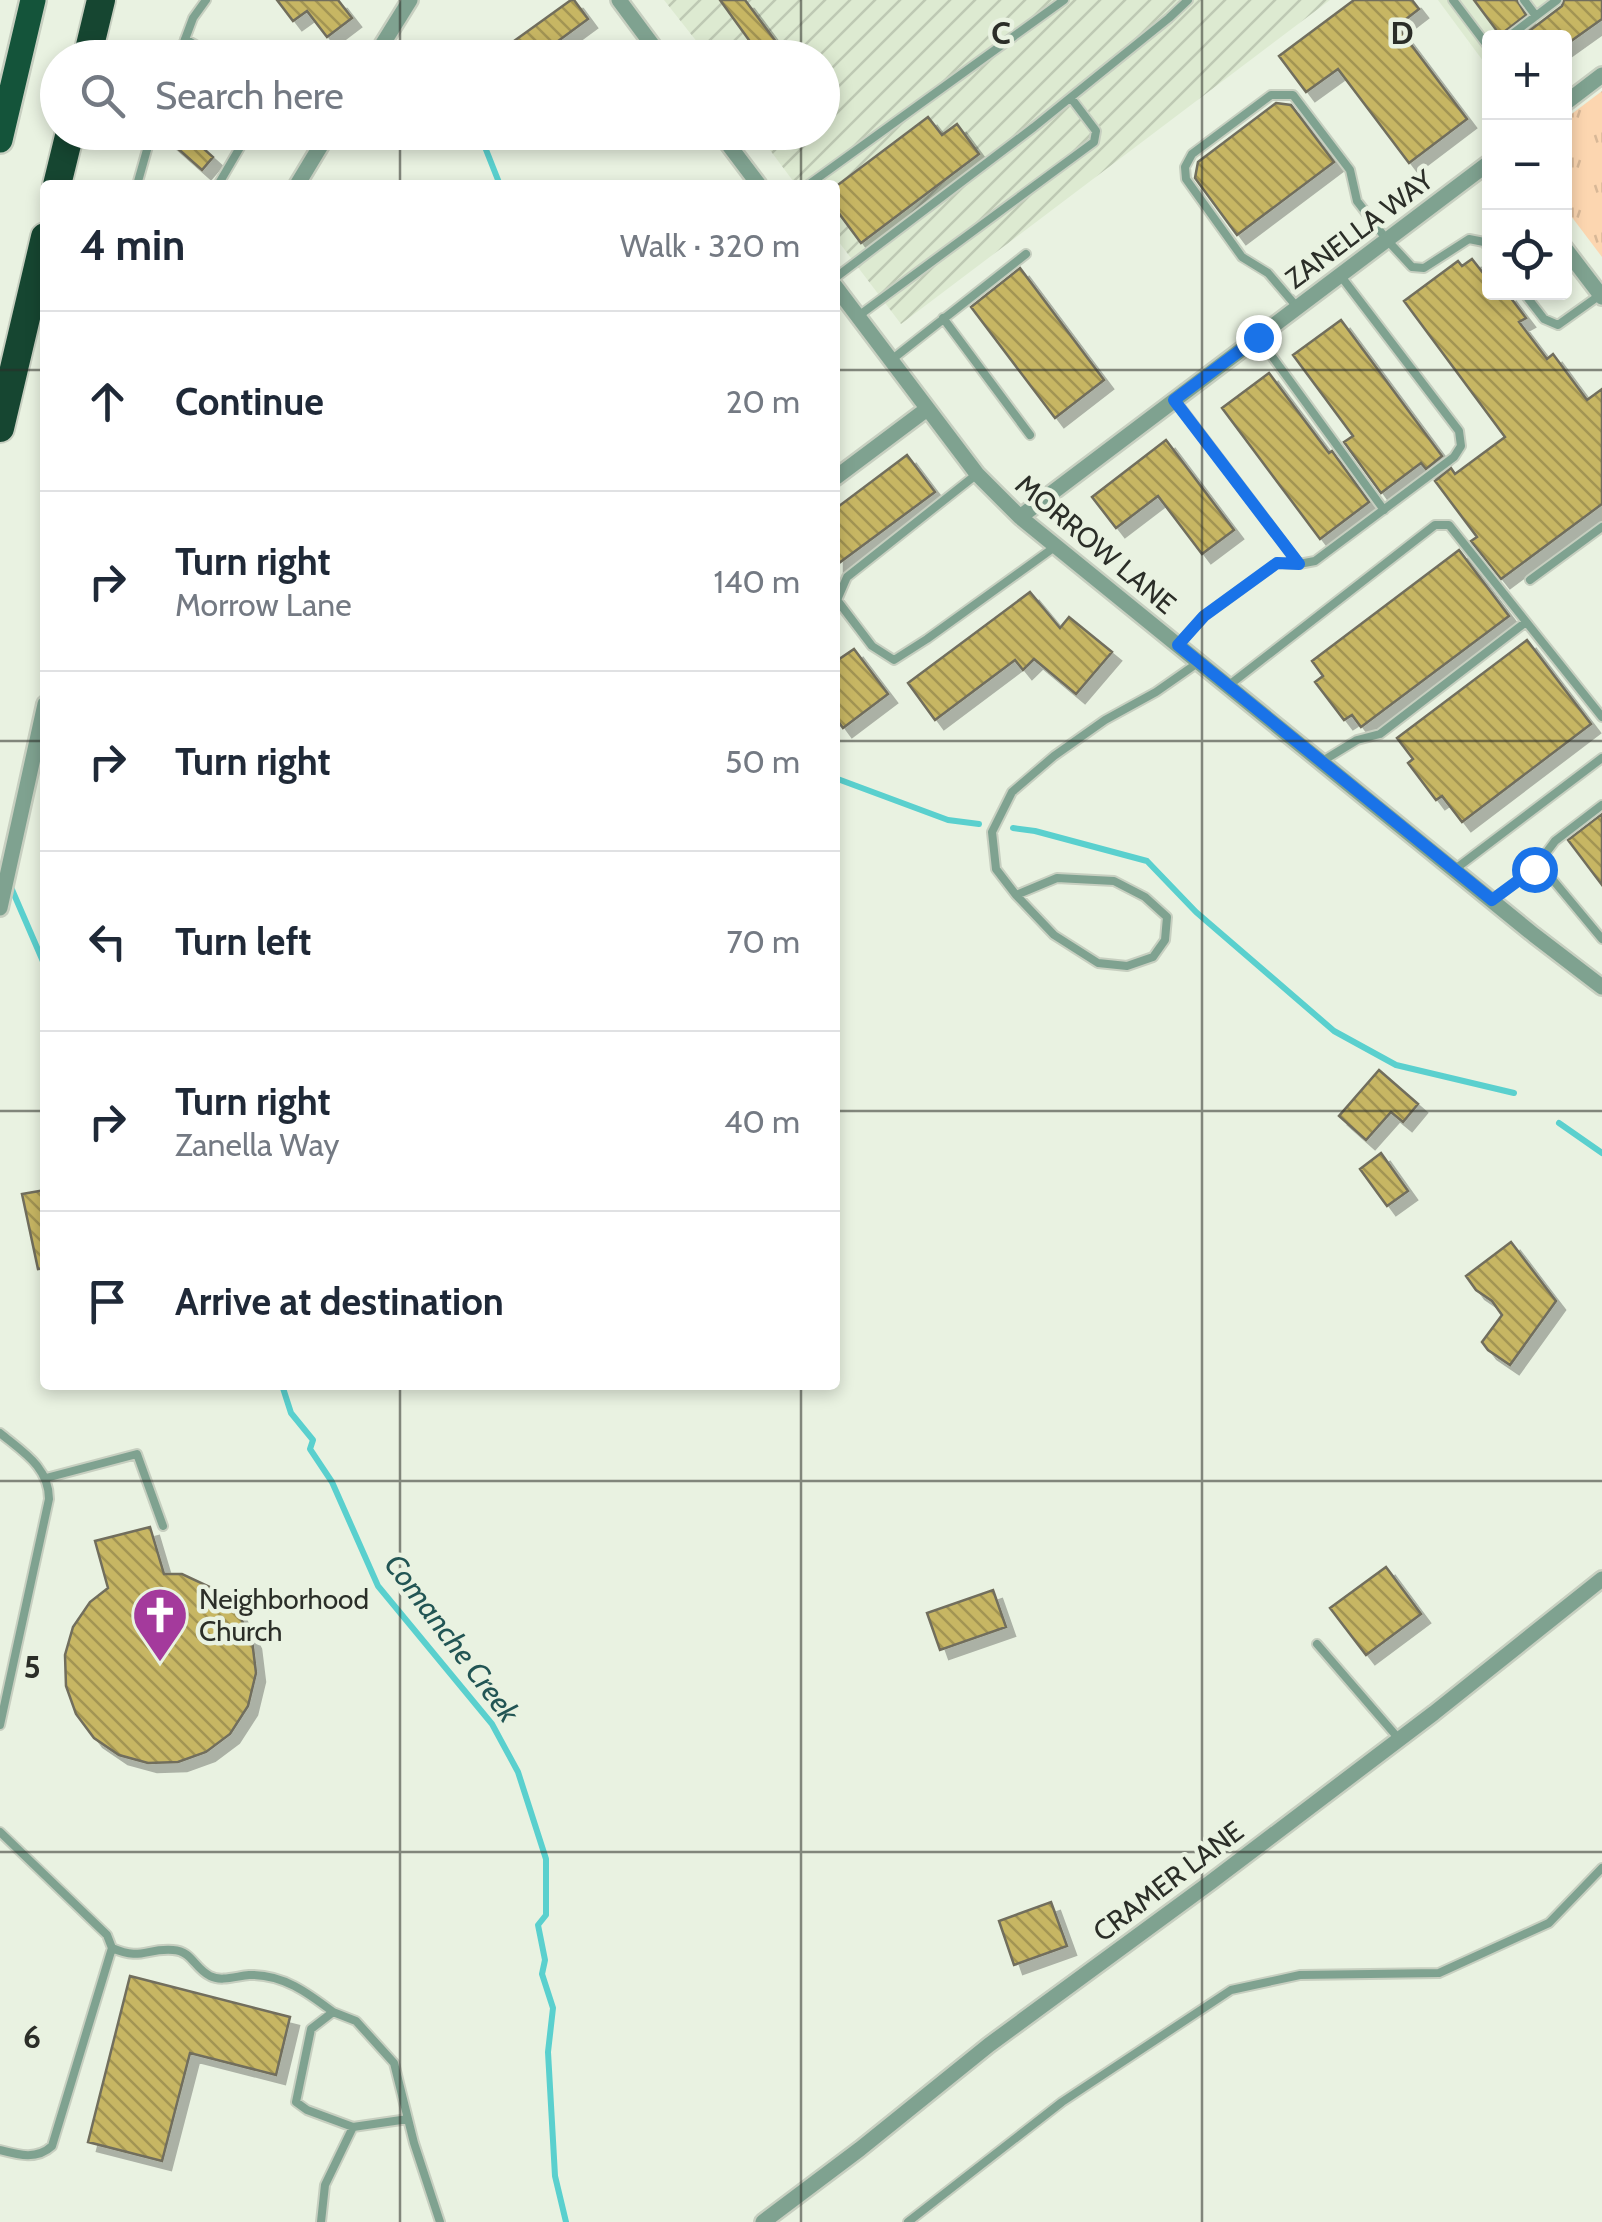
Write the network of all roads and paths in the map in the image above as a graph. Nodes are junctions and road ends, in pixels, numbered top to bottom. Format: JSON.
{"nodes":[{"id":1,"x":33,"y":0,"type":"edge"},
{"id":2,"x":101,"y":0,"type":"edge"},
{"id":3,"x":206,"y":0,"type":"edge"},
{"id":4,"x":410,"y":0,"type":"edge"},
{"id":5,"x":619,"y":0,"type":"edge"},
{"id":6,"x":1064,"y":0,"type":"edge"},
{"id":7,"x":1188,"y":0,"type":"edge"},
{"id":8,"x":1453,"y":0,"type":"edge"},
{"id":9,"x":1524,"y":0,"type":"edge"},
{"id":10,"x":1558,"y":0,"type":"edge"},
{"id":11,"x":1536,"y":16,"type":"junction"},
{"id":12,"x":1518,"y":30,"type":"edge"},
{"id":13,"x":1482,"y":38,"type":"edge"},
{"id":14,"x":185,"y":39,"type":"edge"},
{"id":15,"x":91,"y":40,"type":"edge"},
{"id":16,"x":385,"y":40,"type":"edge"},
{"id":17,"x":649,"y":40,"type":"edge"},
{"id":18,"x":1602,"y":75,"type":"edge"},
{"id":19,"x":1071,"y":98,"type":"junction"},
{"id":20,"x":1572,"y":98,"type":"edge"},
{"id":21,"x":0,"y":140,"type":"edge"},
{"id":22,"x":66,"y":150,"type":"edge"},
{"id":23,"x":147,"y":150,"type":"edge"},
{"id":24,"x":238,"y":150,"type":"edge"},
{"id":25,"x":318,"y":150,"type":"edge"},
{"id":26,"x":733,"y":150,"type":"edge"},
{"id":27,"x":1482,"y":168,"type":"edge"},
{"id":28,"x":58,"y":180,"type":"edge"},
{"id":29,"x":138,"y":180,"type":"edge"},
{"id":30,"x":221,"y":180,"type":"edge"},
{"id":31,"x":300,"y":180,"type":"edge"},
{"id":32,"x":755,"y":180,"type":"edge"},
{"id":33,"x":815,"y":180,"type":"edge"},
{"id":34,"x":1386,"y":240,"type":"junction"},
{"id":35,"x":1482,"y":242,"type":"edge"},
{"id":36,"x":1026,"y":254,"type":"dead end"},
{"id":37,"x":40,"y":258,"type":"edge"},
{"id":38,"x":1572,"y":258,"type":"edge"},
{"id":39,"x":840,"y":274,"type":"edge"},
{"id":40,"x":1340,"y":275,"type":"junction"},
{"id":41,"x":840,"y":293,"type":"edge"},
{"id":42,"x":1601,"y":296,"type":"edge"},
{"id":43,"x":1529,"y":300,"type":"edge"},
{"id":44,"x":1297,"y":307,"type":"junction"},
{"id":45,"x":857,"y":316,"type":"junction"},
{"id":46,"x":943,"y":318,"type":"junction"},
{"id":47,"x":1258,"y":337,"type":"junction"},
{"id":48,"x":890,"y":361,"type":"junction"},
{"id":49,"x":1174,"y":400,"type":"junction"},
{"id":50,"x":927,"y":410,"type":"junction"},
{"id":51,"x":0,"y":428,"type":"edge"},
{"id":52,"x":1030,"y":435,"type":"dead end"},
{"id":53,"x":840,"y":474,"type":"edge"},
{"id":54,"x":977,"y":474,"type":"junction"},
{"id":55,"x":1384,"y":510,"type":"junction"},
{"id":56,"x":1020,"y":516,"type":"junction"},
{"id":57,"x":1602,"y":526,"type":"edge"},
{"id":58,"x":1056,"y":546,"type":"junction"},
{"id":59,"x":1299,"y":564,"type":"junction"},
{"id":60,"x":1530,"y":580,"type":"dead end"},
{"id":61,"x":840,"y":593,"type":"edge"},
{"id":62,"x":840,"y":604,"type":"edge"},
{"id":63,"x":1526,"y":622,"type":"junction"},
{"id":64,"x":1178,"y":645,"type":"junction"},
{"id":65,"x":1198,"y":662,"type":"junction"},
{"id":66,"x":1228,"y":686,"type":"junction"},
{"id":67,"x":1602,"y":717,"type":"edge"},
{"id":68,"x":40,"y":727,"type":"edge"},
{"id":69,"x":1602,"y":758,"type":"edge"},
{"id":70,"x":1322,"y":762,"type":"junction"},
{"id":71,"x":1602,"y":805,"type":"edge"},
{"id":72,"x":1534,"y":869,"type":"junction"},
{"id":73,"x":1454,"y":870,"type":"junction"},
{"id":74,"x":1016,"y":895,"type":"junction"},
{"id":75,"x":1492,"y":900,"type":"junction"},
{"id":76,"x":0,"y":908,"type":"edge"},
{"id":77,"x":1602,"y":940,"type":"edge"},
{"id":78,"x":1598,"y":978,"type":"edge"},
{"id":79,"x":0,"y":1433,"type":"edge"},
{"id":80,"x":46,"y":1478,"type":"junction"},
{"id":81,"x":162,"y":1526,"type":"dead end"},
{"id":82,"x":1602,"y":1579,"type":"edge"},
{"id":83,"x":1317,"y":1644,"type":"dead end"},
{"id":84,"x":0,"y":1726,"type":"edge"},
{"id":85,"x":1399,"y":1739,"type":"junction"},
{"id":86,"x":0,"y":1832,"type":"edge"},
{"id":87,"x":1602,"y":1868,"type":"edge"},
{"id":88,"x":112,"y":1948,"type":"junction"},
{"id":89,"x":333,"y":2012,"type":"junction"},
{"id":90,"x":408,"y":2118,"type":"junction"},
{"id":91,"x":353,"y":2127,"type":"junction"},
{"id":92,"x":2,"y":2149,"type":"edge"},
{"id":93,"x":321,"y":2222,"type":"edge"},
{"id":94,"x":440,"y":2222,"type":"edge"},
{"id":95,"x":763,"y":2222,"type":"edge"},
{"id":96,"x":908,"y":2222,"type":"edge"}],
"edges":[{"from":1,"to":21,"type":"highway"},
{"from":2,"to":15,"type":"highway"},
{"from":3,"to":14,"type":"lane"},
{"from":4,"to":16,"type":"street"},
{"from":5,"to":17,"type":"street"},
{"from":6,"to":33,"type":"lane"},
{"from":7,"to":19,"type":"lane"},
{"from":8,"to":13,"type":"lane"},
{"from":9,"to":11,"type":"lane"},
{"from":10,"to":11,"type":"lane"},
{"from":11,"to":12,"type":"lane"},
{"from":18,"to":20,"type":"street"},
{"from":19,"to":39,"type":"lane"},
{"from":19,"to":45,"type":"lane"},
{"from":22,"to":28,"type":"highway"},
{"from":23,"to":29,"type":"lane"},
{"from":24,"to":30,"type":"lane"},
{"from":25,"to":31,"type":"street"},
{"from":26,"to":32,"type":"street"},
{"from":27,"to":34,"type":"street","name":"ZANELLA WAY"},
{"from":34,"to":35,"type":"lane"},
{"from":34,"to":40,"type":"street","name":"ZANELLA WAY"},
{"from":34,"to":44,"type":"lane"},
{"from":36,"to":46,"type":"lane"},
{"from":37,"to":51,"type":"highway"},
{"from":38,"to":42,"type":"street"},
{"from":40,"to":44,"type":"street","name":"ZANELLA WAY"},
{"from":40,"to":55,"type":"lane"},
{"from":41,"to":45,"type":"street","name":"MORROW LANE"},
{"from":42,"to":43,"type":"lane"},
{"from":44,"to":47,"type":"street","name":"ZANELLA WAY"},
{"from":45,"to":48,"type":"street","name":"MORROW LANE"},
{"from":46,"to":48,"type":"lane"},
{"from":46,"to":52,"type":"lane"},
{"from":47,"to":49,"type":"street","name":"ZANELLA WAY"},
{"from":47,"to":55,"type":"lane"},
{"from":48,"to":50,"type":"street","name":"MORROW LANE"},
{"from":49,"to":56,"type":"street","name":"ZANELLA WAY"},
{"from":49,"to":59,"type":"lane"},
{"from":50,"to":53,"type":"street"},
{"from":50,"to":54,"type":"street","name":"MORROW LANE"},
{"from":54,"to":56,"type":"street","name":"MORROW LANE"},
{"from":54,"to":61,"type":"lane"},
{"from":55,"to":59,"type":"lane"},
{"from":56,"to":58,"type":"street","name":"MORROW LANE"},
{"from":57,"to":60,"type":"lane"},
{"from":58,"to":62,"type":"lane"},
{"from":58,"to":64,"type":"street","name":"MORROW LANE"},
{"from":59,"to":64,"type":"lane"},
{"from":63,"to":66,"type":"lane"},
{"from":63,"to":67,"type":"lane"},
{"from":63,"to":70,"type":"lane"},
{"from":64,"to":65,"type":"street","name":"MORROW LANE"},
{"from":65,"to":66,"type":"street","name":"MORROW LANE"},
{"from":65,"to":74,"type":"lane"},
{"from":66,"to":70,"type":"street","name":"MORROW LANE"},
{"from":68,"to":76,"type":"street"},
{"from":69,"to":73,"type":"lane"},
{"from":70,"to":73,"type":"street","name":"MORROW LANE"},
{"from":71,"to":72,"type":"lane"},
{"from":72,"to":75,"type":"lane"},
{"from":72,"to":77,"type":"lane"},
{"from":73,"to":75,"type":"street","name":"MORROW LANE"},
{"from":74,"to":74,"type":"lane"},
{"from":75,"to":78,"type":"street","name":"MORROW LANE"},
{"from":79,"to":80,"type":"lane"},
{"from":80,"to":81,"type":"lane"},
{"from":80,"to":84,"type":"lane"},
{"from":82,"to":85,"type":"street","name":"CRAMER LANE"},
{"from":83,"to":85,"type":"lane"},
{"from":85,"to":95,"type":"street","name":"CRAMER LANE"},
{"from":86,"to":88,"type":"lane"},
{"from":87,"to":96,"type":"lane"},
{"from":88,"to":89,"type":"lane"},
{"from":88,"to":92,"type":"lane"},
{"from":89,"to":90,"type":"lane"},
{"from":89,"to":91,"type":"lane"},
{"from":90,"to":91,"type":"lane"},
{"from":90,"to":94,"type":"lane"},
{"from":91,"to":93,"type":"lane"}]}
